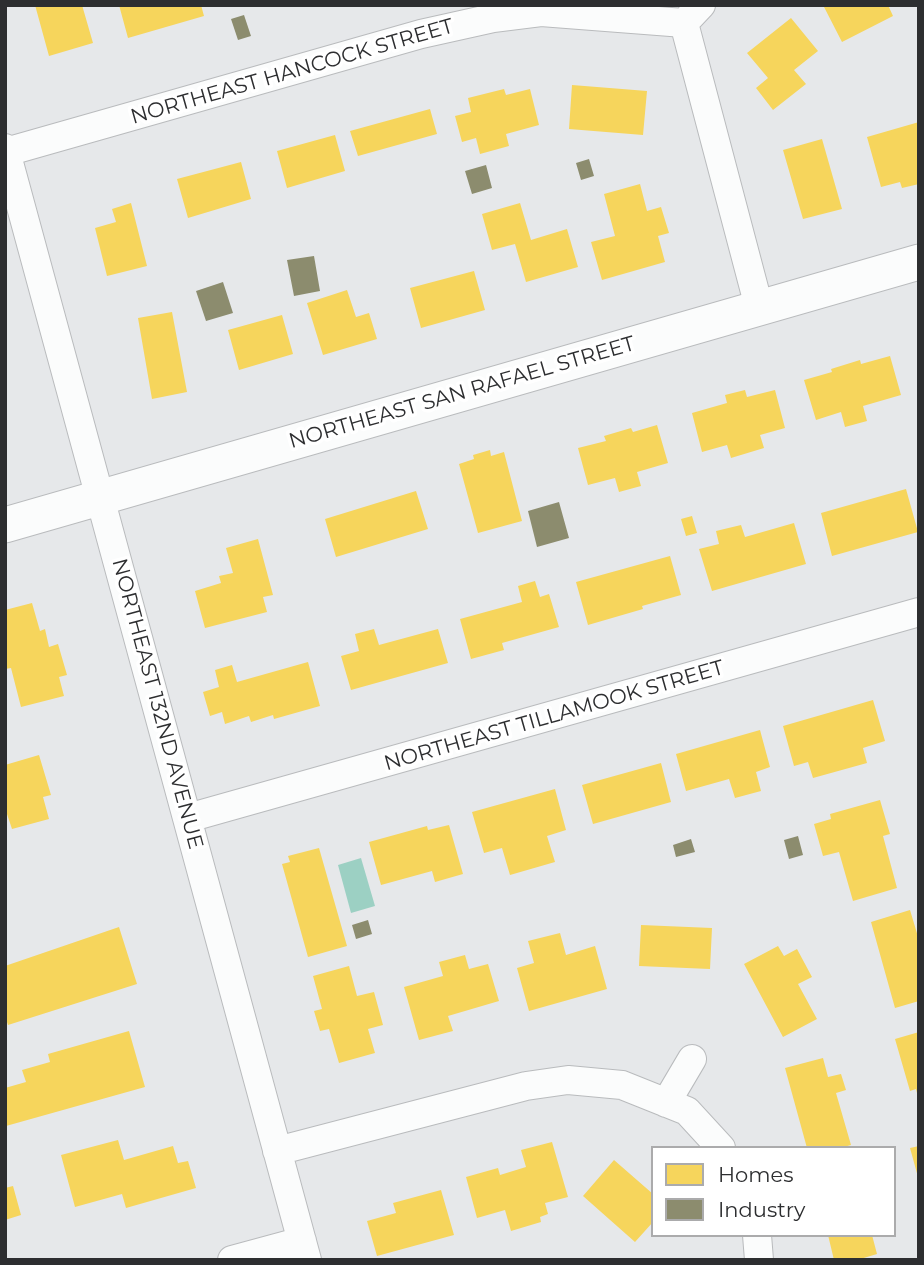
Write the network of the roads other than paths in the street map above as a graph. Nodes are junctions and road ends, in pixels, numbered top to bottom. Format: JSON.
{"nodes":[{"id":1,"x":692,"y":14,"type":"edge"},
{"id":2,"x":6,"y":150,"type":"edge"},
{"id":3,"x":919,"y":262,"type":"edge"},
{"id":4,"x":759,"y":307,"type":"junction"},
{"id":5,"x":100,"y":496,"type":"junction"},
{"id":6,"x":5,"y":525,"type":"edge"},
{"id":7,"x":917,"y":619,"type":"edge"},
{"id":8,"x":188,"y":818,"type":"junction"},
{"id":9,"x":692,"y":1059,"type":"dead end"},
{"id":10,"x":666,"y":1103,"type":"junction"},
{"id":11,"x":719,"y":1146,"type":"edge"},
{"id":12,"x":277,"y":1151,"type":"junction"},
{"id":13,"x":757,"y":1237,"type":"edge"},
{"id":14,"x":304,"y":1250,"type":"edge"},
{"id":15,"x":232,"y":1260,"type":"edge"},
{"id":16,"x":759,"y":1260,"type":"edge"}],
"edges":[{"from":1,"to":2,"type":"street","name":"NORTHEAST HANCOCK STREET"},
{"from":1,"to":4,"type":"street"},
{"from":2,"to":5,"type":"street","name":"NORTHEAST 132ND AVENUE"},
{"from":3,"to":4,"type":"street","name":"NORTHEAST SAN RAFAEL STREET"},
{"from":4,"to":5,"type":"street","name":"NORTHEAST SAN RAFAEL STREET"},
{"from":5,"to":6,"type":"street","name":"NORTHEAST SAN RAFAEL STREET"},
{"from":5,"to":8,"type":"street","name":"NORTHEAST 132ND AVENUE"},
{"from":7,"to":8,"type":"street","name":"NORTHEAST TILLAMOOK STREET"},
{"from":8,"to":12,"type":"street","name":"NORTHEAST 132ND AVENUE"},
{"from":9,"to":10,"type":"street"},
{"from":10,"to":11,"type":"street"},
{"from":10,"to":12,"type":"street"},
{"from":12,"to":14,"type":"street","name":"NORTHEAST 132ND AVENUE"},
{"from":13,"to":16,"type":"street"},
{"from":14,"to":15,"type":"street"}]}
